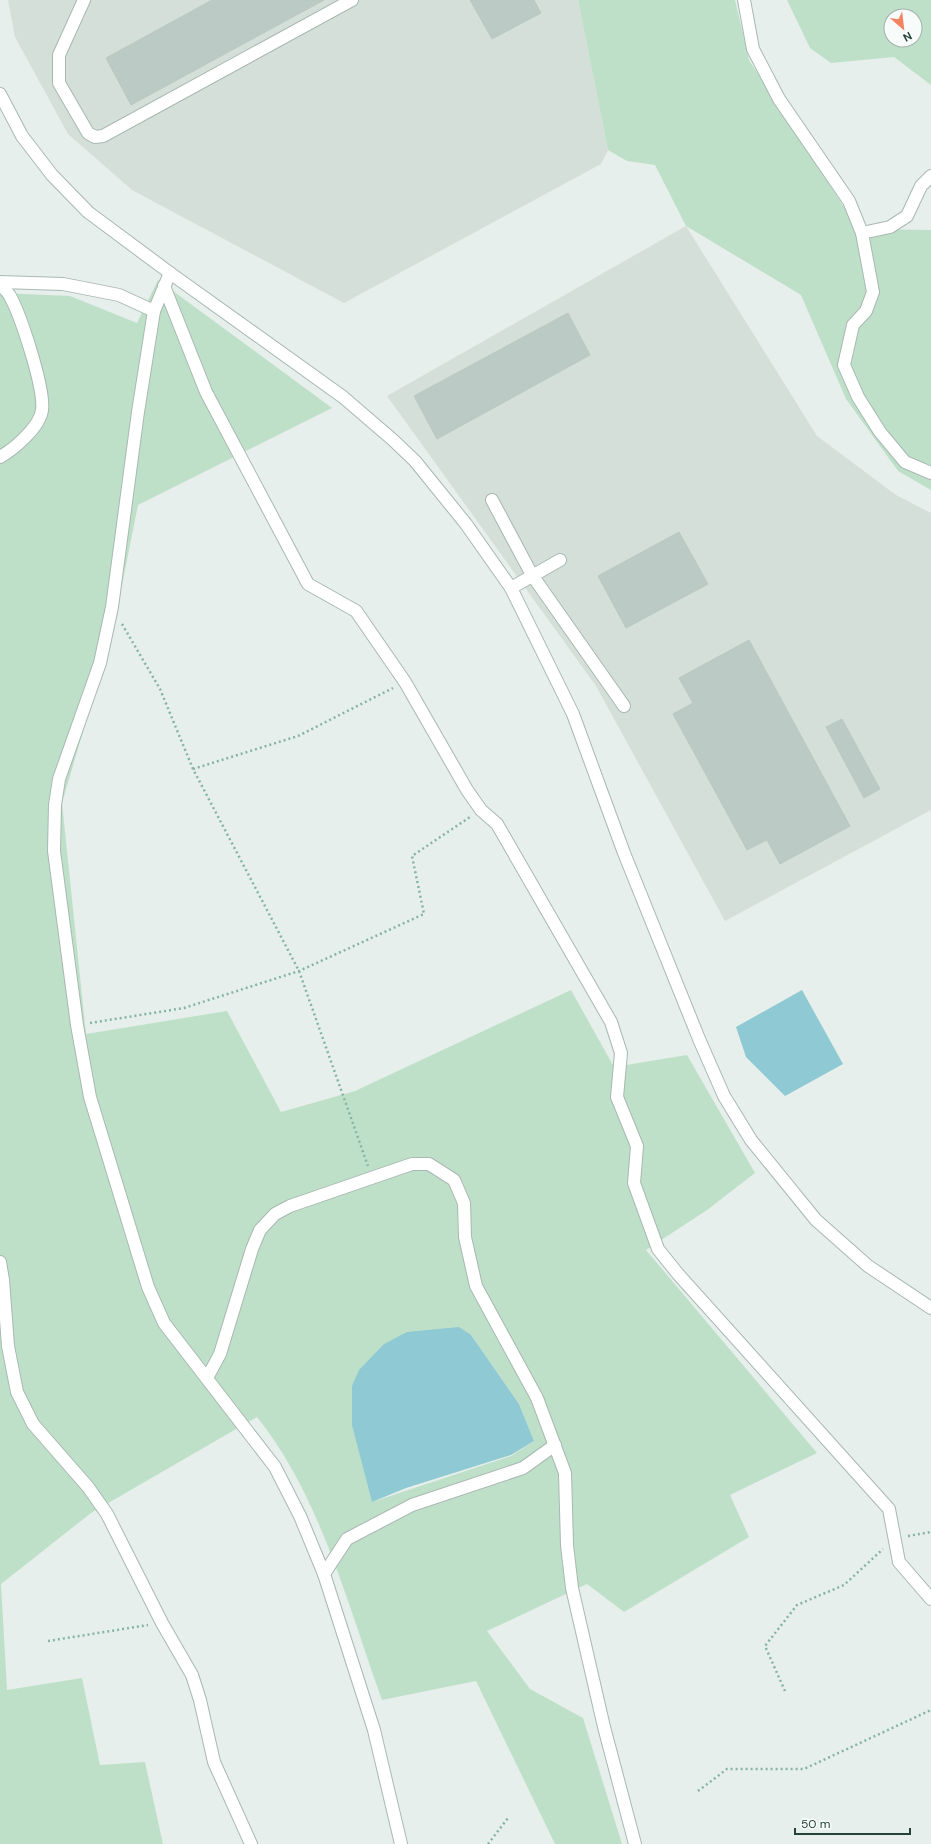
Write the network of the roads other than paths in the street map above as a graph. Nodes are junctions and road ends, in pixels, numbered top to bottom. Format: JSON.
{"nodes":[{"id":1,"x":84,"y":0,"type":"edge"},
{"id":2,"x":352,"y":0,"type":"edge"},
{"id":3,"x":744,"y":0,"type":"edge"},
{"id":4,"x":0,"y":94,"type":"edge"},
{"id":5,"x":931,"y":176,"type":"edge"},
{"id":6,"x":862,"y":233,"type":"junction"},
{"id":7,"x":170,"y":273,"type":"junction"},
{"id":8,"x":0,"y":283,"type":"edge"},
{"id":9,"x":164,"y":286,"type":"junction"},
{"id":10,"x":154,"y":311,"type":"junction"},
{"id":11,"x":0,"y":456,"type":"edge"},
{"id":12,"x":931,"y":473,"type":"edge"},
{"id":13,"x":492,"y":500,"type":"dead end"},
{"id":14,"x":560,"y":560,"type":"dead end"},
{"id":15,"x":532,"y":575,"type":"junction"},
{"id":16,"x":511,"y":588,"type":"junction"},
{"id":17,"x":624,"y":706,"type":"dead end"},
{"id":18,"x":0,"y":1262,"type":"edge"},
{"id":19,"x":931,"y":1308,"type":"edge"},
{"id":20,"x":207,"y":1378,"type":"junction"},
{"id":21,"x":555,"y":1445,"type":"junction"},
{"id":22,"x":324,"y":1574,"type":"junction"},
{"id":23,"x":931,"y":1599,"type":"edge"},
{"id":24,"x":251,"y":1844,"type":"edge"},
{"id":25,"x":401,"y":1844,"type":"edge"},
{"id":26,"x":635,"y":1844,"type":"edge"}],
"edges":[{"from":1,"to":2,"type":"street"},
{"from":3,"to":6,"type":"street"},
{"from":4,"to":7,"type":"street"},
{"from":5,"to":6,"type":"street"},
{"from":6,"to":12,"type":"street"},
{"from":7,"to":9,"type":"street"},
{"from":7,"to":16,"type":"street"},
{"from":8,"to":10,"type":"street"},
{"from":8,"to":11,"type":"street"},
{"from":9,"to":10,"type":"street"},
{"from":9,"to":23,"type":"street"},
{"from":10,"to":20,"type":"street"},
{"from":13,"to":15,"type":"street"},
{"from":14,"to":15,"type":"street"},
{"from":15,"to":16,"type":"street"},
{"from":15,"to":17,"type":"street"},
{"from":16,"to":19,"type":"street"},
{"from":18,"to":24,"type":"street"},
{"from":20,"to":21,"type":"street"},
{"from":20,"to":22,"type":"street"},
{"from":21,"to":22,"type":"street"},
{"from":21,"to":26,"type":"street"},
{"from":22,"to":25,"type":"street"}]}
